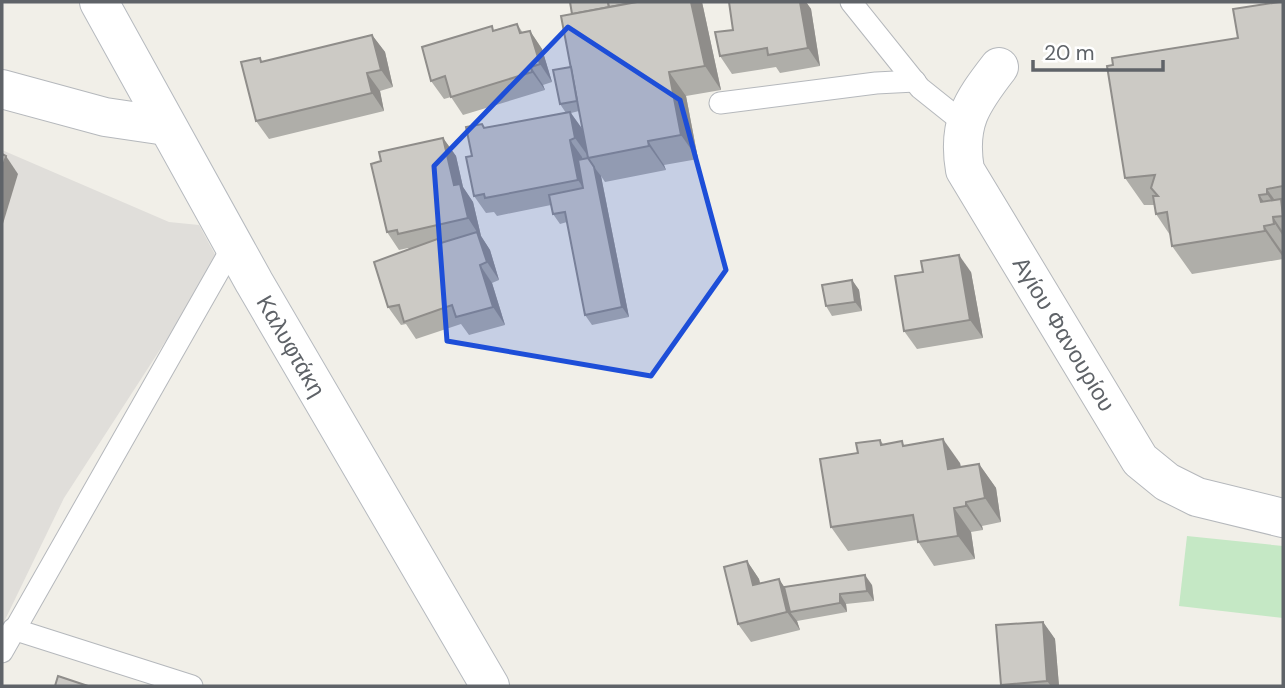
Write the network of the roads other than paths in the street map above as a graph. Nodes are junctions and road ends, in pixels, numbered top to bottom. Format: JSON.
{"nodes":[{"id":1,"x":99,"y":2,"type":"edge"},
{"id":2,"x":851,"y":2,"type":"edge"},
{"id":3,"x":999,"y":67,"type":"dead end"},
{"id":4,"x":915,"y":81,"type":"junction"},
{"id":5,"x":2,"y":89,"type":"edge"},
{"id":6,"x":720,"y":103,"type":"dead end"},
{"id":7,"x":965,"y":124,"type":"junction"},
{"id":8,"x":166,"y":126,"type":"junction"},
{"id":9,"x":233,"y":246,"type":"junction"},
{"id":10,"x":1283,"y":518,"type":"edge"},
{"id":11,"x":13,"y":629,"type":"junction"},
{"id":12,"x":2,"y":652,"type":"edge"},
{"id":13,"x":192,"y":686,"type":"edge"},
{"id":14,"x":489,"y":686,"type":"edge"}],
"edges":[{"from":1,"to":8,"type":"main road","name":"Καλυφτάκη"},
{"from":2,"to":4,"type":"lane"},
{"from":3,"to":7,"type":"main road","name":"Αγίου Φανουρίου"},
{"from":4,"to":6,"type":"lane"},
{"from":4,"to":7,"type":"lane"},
{"from":5,"to":8,"type":"main road"},
{"from":7,"to":10,"type":"main road","name":"Αγίου Φανουρίου"},
{"from":8,"to":9,"type":"main road","name":"Καλυφτάκη"},
{"from":9,"to":11,"type":"lane"},
{"from":9,"to":14,"type":"main road","name":"Καλυφτάκη"},
{"from":11,"to":12,"type":"lane"},
{"from":11,"to":13,"type":"lane"}]}
